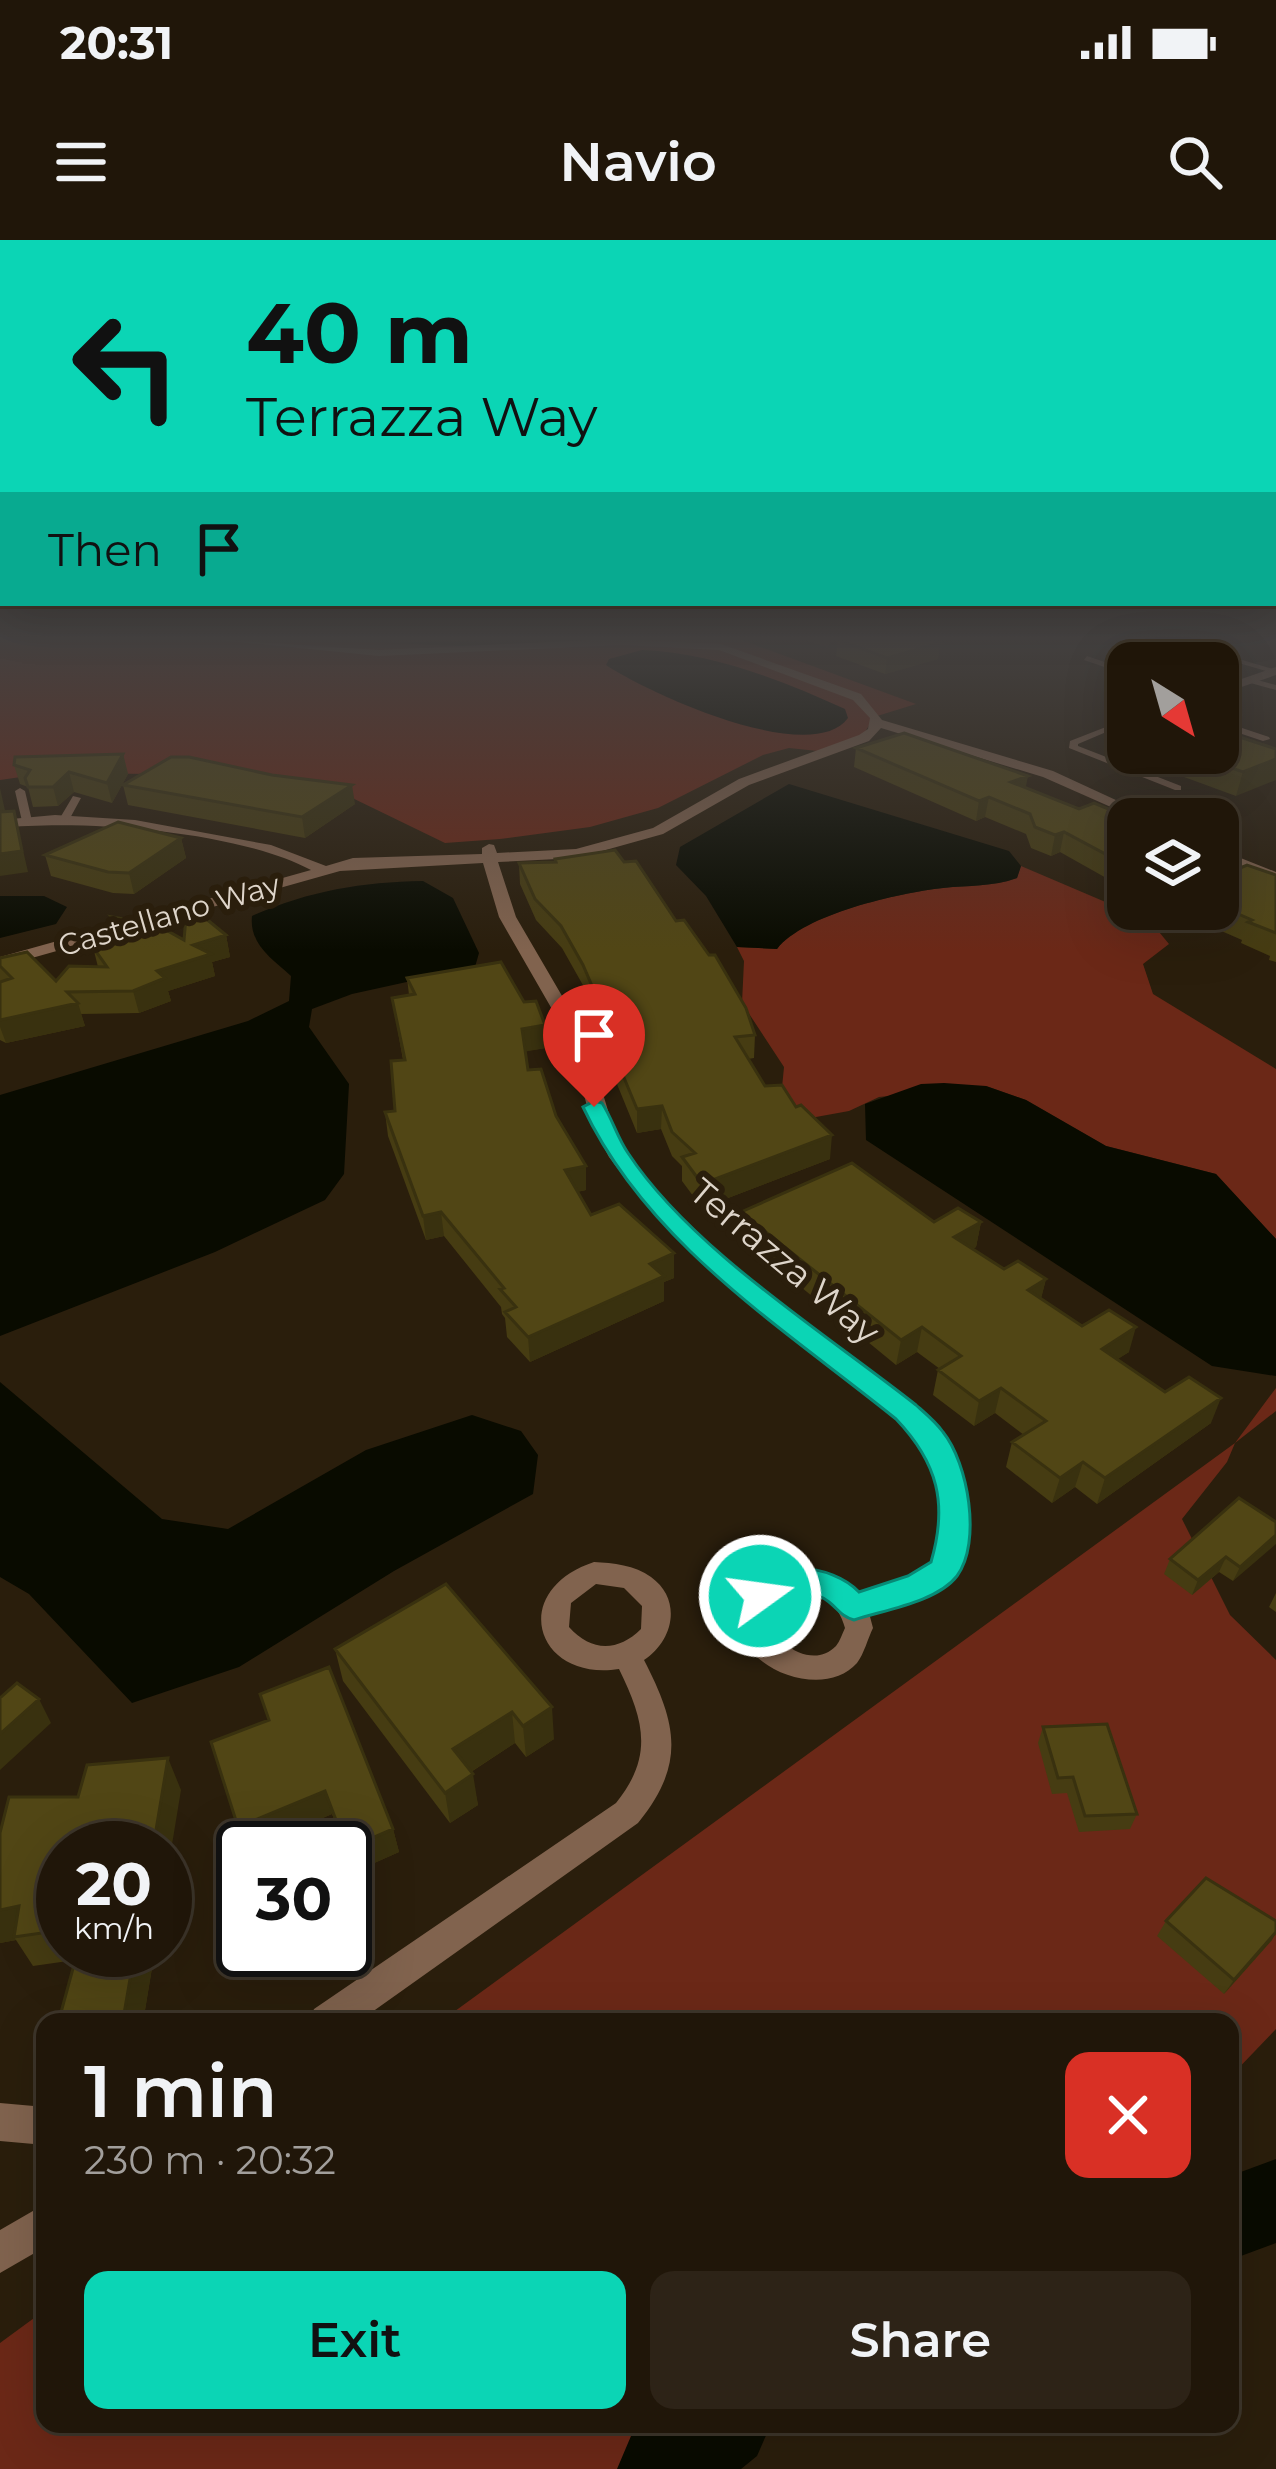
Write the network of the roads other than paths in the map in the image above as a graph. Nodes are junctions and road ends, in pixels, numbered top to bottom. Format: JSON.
{"nodes":[{"id":1,"x":850,"y":743,"type":"edge"},
{"id":2,"x":928,"y":743,"type":"edge"},
{"id":3,"x":937,"y":743,"type":"edge"},
{"id":4,"x":1073,"y":743,"type":"edge"},
{"id":5,"x":940,"y":744,"type":"junction"},
{"id":6,"x":1107,"y":761,"type":"edge"},
{"id":7,"x":1142,"y":774,"type":"edge"},
{"id":8,"x":1178,"y":788,"type":"dead end"},
{"id":9,"x":8,"y":800,"type":"dead end"},
{"id":10,"x":1107,"y":800,"type":"edge"},
{"id":11,"x":28,"y":821,"type":"junction"},
{"id":12,"x":0,"y":824,"type":"edge"},
{"id":13,"x":258,"y":847,"type":"junction"},
{"id":14,"x":489,"y":853,"type":"junction"},
{"id":15,"x":1239,"y":863,"type":"edge"},
{"id":16,"x":330,"y":869,"type":"junction"},
{"id":17,"x":294,"y":878,"type":"junction"},
{"id":18,"x":1276,"y":878,"type":"edge"},
{"id":19,"x":0,"y":962,"type":"edge"},
{"id":20,"x":854,"y":1607,"type":"dead end"},
{"id":21,"x":627,"y":1656,"type":"dead end"},
{"id":22,"x":340,"y":2013,"type":"edge"},
{"id":23,"x":0,"y":2122,"type":"edge"},
{"id":24,"x":36,"y":2125,"type":"edge"},
{"id":25,"x":36,"y":2230,"type":"edge"},
{"id":26,"x":0,"y":2252,"type":"edge"}],
"edges":[{"from":1,"to":14,"type":"street","name":"Castellano Way"},
{"from":2,"to":5,"type":"street"},
{"from":3,"to":5,"type":"street"},
{"from":4,"to":6,"type":"lane"},
{"from":5,"to":10,"type":"street"},
{"from":7,"to":8,"type":"lane"},
{"from":9,"to":11,"type":"lane"},
{"from":11,"to":12,"type":"street"},
{"from":11,"to":13,"type":"street"},
{"from":13,"to":16,"type":"street"},
{"from":13,"to":17,"type":"street"},
{"from":14,"to":16,"type":"street","name":"Castellano Way"},
{"from":14,"to":20,"type":"street","name":"Terrazza Way"},
{"from":15,"to":18,"type":"street"},
{"from":16,"to":17,"type":"street","name":"Castellano Way"},
{"from":17,"to":19,"type":"street","name":"Castellano Way"},
{"from":21,"to":22,"type":"street"},
{"from":23,"to":24,"type":"street"},
{"from":25,"to":26,"type":"street"}]}
